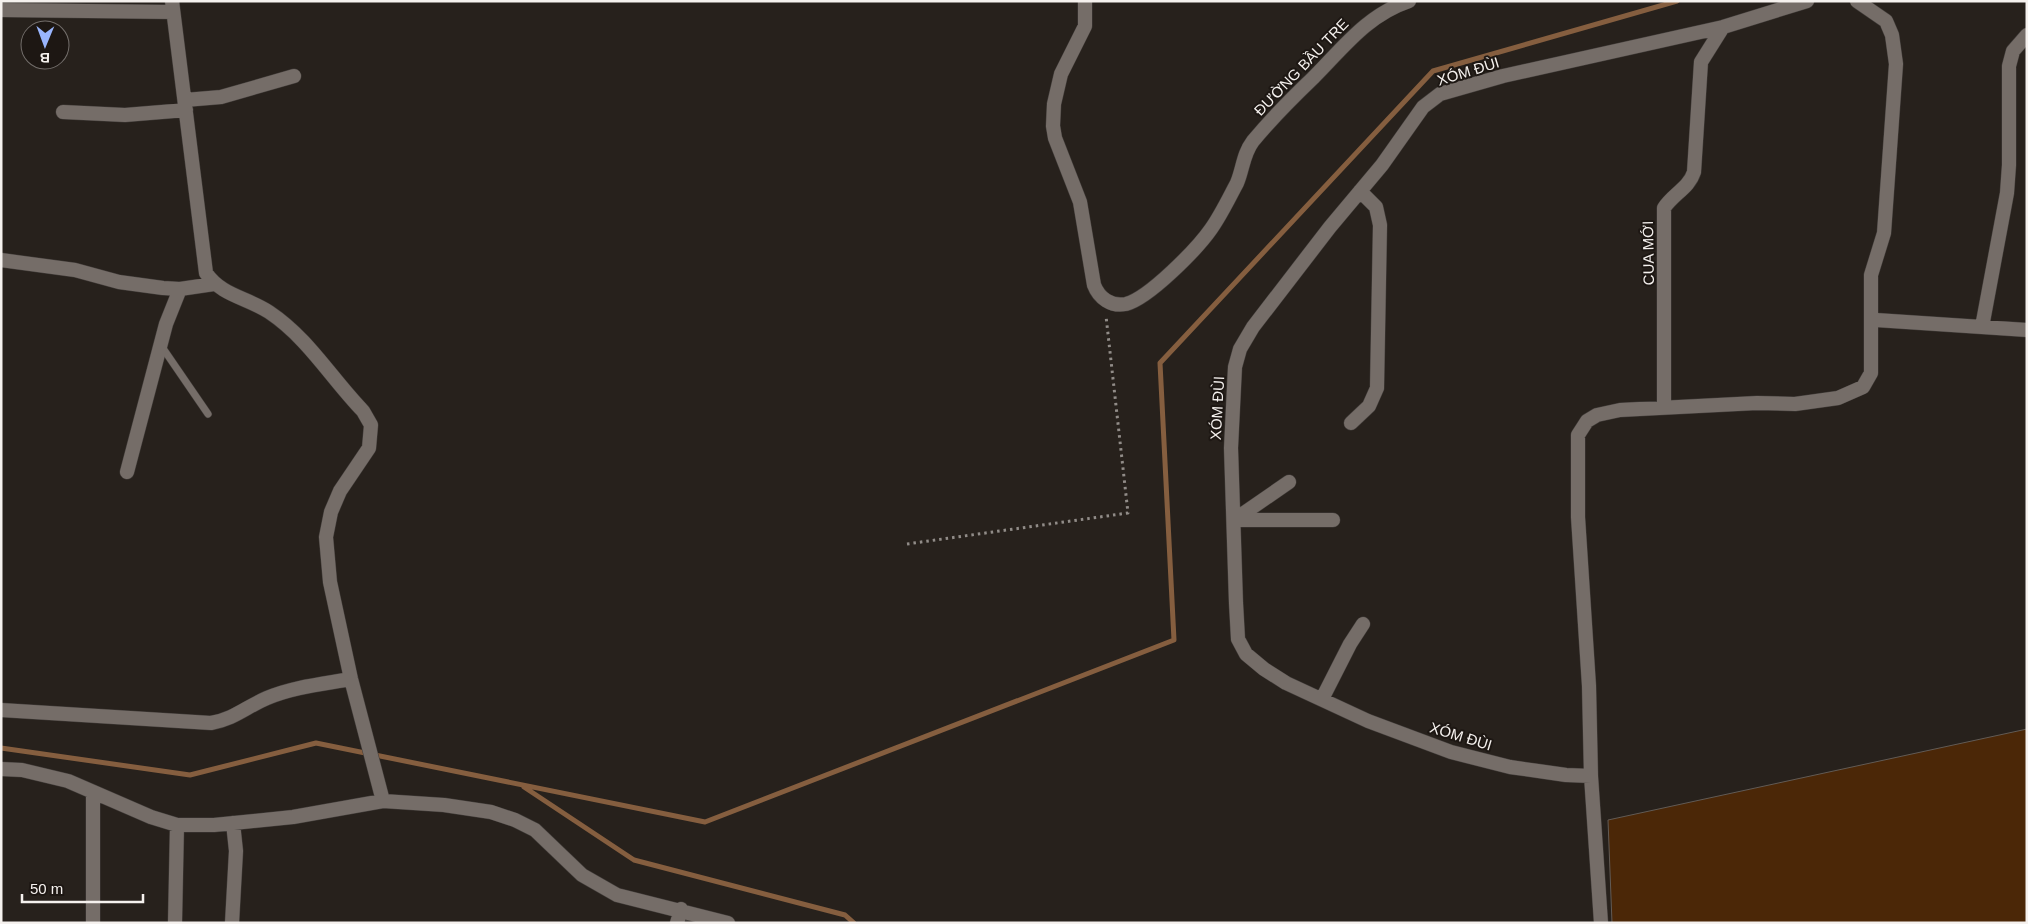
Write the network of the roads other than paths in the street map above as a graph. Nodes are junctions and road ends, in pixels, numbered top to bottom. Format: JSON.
{"nodes":[{"id":1,"x":1085,"y":1,"type":"edge"},
{"id":2,"x":1410,"y":1,"type":"edge"},
{"id":3,"x":1807,"y":1,"type":"edge"},
{"id":4,"x":1857,"y":1,"type":"edge"},
{"id":5,"x":172,"y":7,"type":"edge"},
{"id":6,"x":1,"y":10,"type":"edge"},
{"id":7,"x":1723,"y":27,"type":"junction"},
{"id":8,"x":2027,"y":35,"type":"edge"},
{"id":9,"x":294,"y":76,"type":"dead end"},
{"id":10,"x":185,"y":105,"type":"junction"},
{"id":11,"x":63,"y":112,"type":"dead end"},
{"id":12,"x":1360,"y":192,"type":"junction"},
{"id":13,"x":1,"y":260,"type":"edge"},
{"id":14,"x":214,"y":284,"type":"junction"},
{"id":15,"x":180,"y":289,"type":"junction"},
{"id":16,"x":1871,"y":316,"type":"junction"},
{"id":17,"x":1982,"y":327,"type":"junction"},
{"id":18,"x":2027,"y":330,"type":"edge"},
{"id":19,"x":160,"y":344,"type":"junction"},
{"id":20,"x":1664,"y":408,"type":"junction"},
{"id":21,"x":208,"y":414,"type":"dead end"},
{"id":22,"x":1351,"y":423,"type":"dead end"},
{"id":23,"x":126,"y":472,"type":"dead end"},
{"id":24,"x":1290,"y":482,"type":"dead end"},
{"id":25,"x":1234,"y":520,"type":"junction"},
{"id":26,"x":1333,"y":520,"type":"dead end"},
{"id":27,"x":1363,"y":624,"type":"dead end"},
{"id":28,"x":351,"y":679,"type":"junction"},
{"id":29,"x":1322,"y":699,"type":"junction"},
{"id":30,"x":1,"y":710,"type":"edge"},
{"id":31,"x":1,"y":769,"type":"edge"},
{"id":32,"x":1591,"y":776,"type":"junction"},
{"id":33,"x":93,"y":792,"type":"junction"},
{"id":34,"x":383,"y":801,"type":"junction"},
{"id":35,"x":233,"y":823,"type":"junction"},
{"id":36,"x":177,"y":824,"type":"junction"},
{"id":37,"x":679,"y":916,"type":"edge"},
{"id":38,"x":93,"y":923,"type":"edge"},
{"id":39,"x":175,"y":923,"type":"edge"},
{"id":40,"x":232,"y":923,"type":"edge"},
{"id":41,"x":728,"y":923,"type":"edge"},
{"id":42,"x":1601,"y":923,"type":"edge"}],
"edges":[{"from":1,"to":2,"type":"street","name":"ĐƯỜNG BẦU TRE"},
{"from":3,"to":7,"type":"street","name":"XÓM ĐÙI"},
{"from":4,"to":16,"type":"street"},
{"from":5,"to":6,"type":"street"},
{"from":5,"to":10,"type":"street"},
{"from":7,"to":12,"type":"street","name":"XÓM ĐÙI"},
{"from":7,"to":20,"type":"street","name":"CUA MỚI"},
{"from":8,"to":17,"type":"street"},
{"from":9,"to":10,"type":"street"},
{"from":10,"to":11,"type":"street"},
{"from":10,"to":14,"type":"street"},
{"from":12,"to":22,"type":"street"},
{"from":12,"to":25,"type":"street","name":"XÓM ĐÙI"},
{"from":13,"to":15,"type":"street"},
{"from":14,"to":15,"type":"street"},
{"from":14,"to":28,"type":"street"},
{"from":15,"to":19,"type":"street"},
{"from":16,"to":17,"type":"street"},
{"from":16,"to":20,"type":"street"},
{"from":17,"to":18,"type":"street"},
{"from":19,"to":21,"type":"lane"},
{"from":19,"to":23,"type":"street"},
{"from":20,"to":32,"type":"street"},
{"from":24,"to":25,"type":"street"},
{"from":25,"to":26,"type":"street"},
{"from":25,"to":29,"type":"street","name":"XÓM ĐÙI"},
{"from":27,"to":29,"type":"street"},
{"from":28,"to":30,"type":"street"},
{"from":28,"to":34,"type":"street"},
{"from":29,"to":32,"type":"street","name":"XÓM ĐÙI"},
{"from":31,"to":33,"type":"street"},
{"from":32,"to":42,"type":"street"},
{"from":33,"to":36,"type":"street"},
{"from":33,"to":38,"type":"street"},
{"from":34,"to":35,"type":"street"},
{"from":34,"to":37,"type":"street"},
{"from":35,"to":36,"type":"street"},
{"from":35,"to":40,"type":"street"},
{"from":36,"to":39,"type":"street"},
{"from":37,"to":41,"type":"street"}]}
